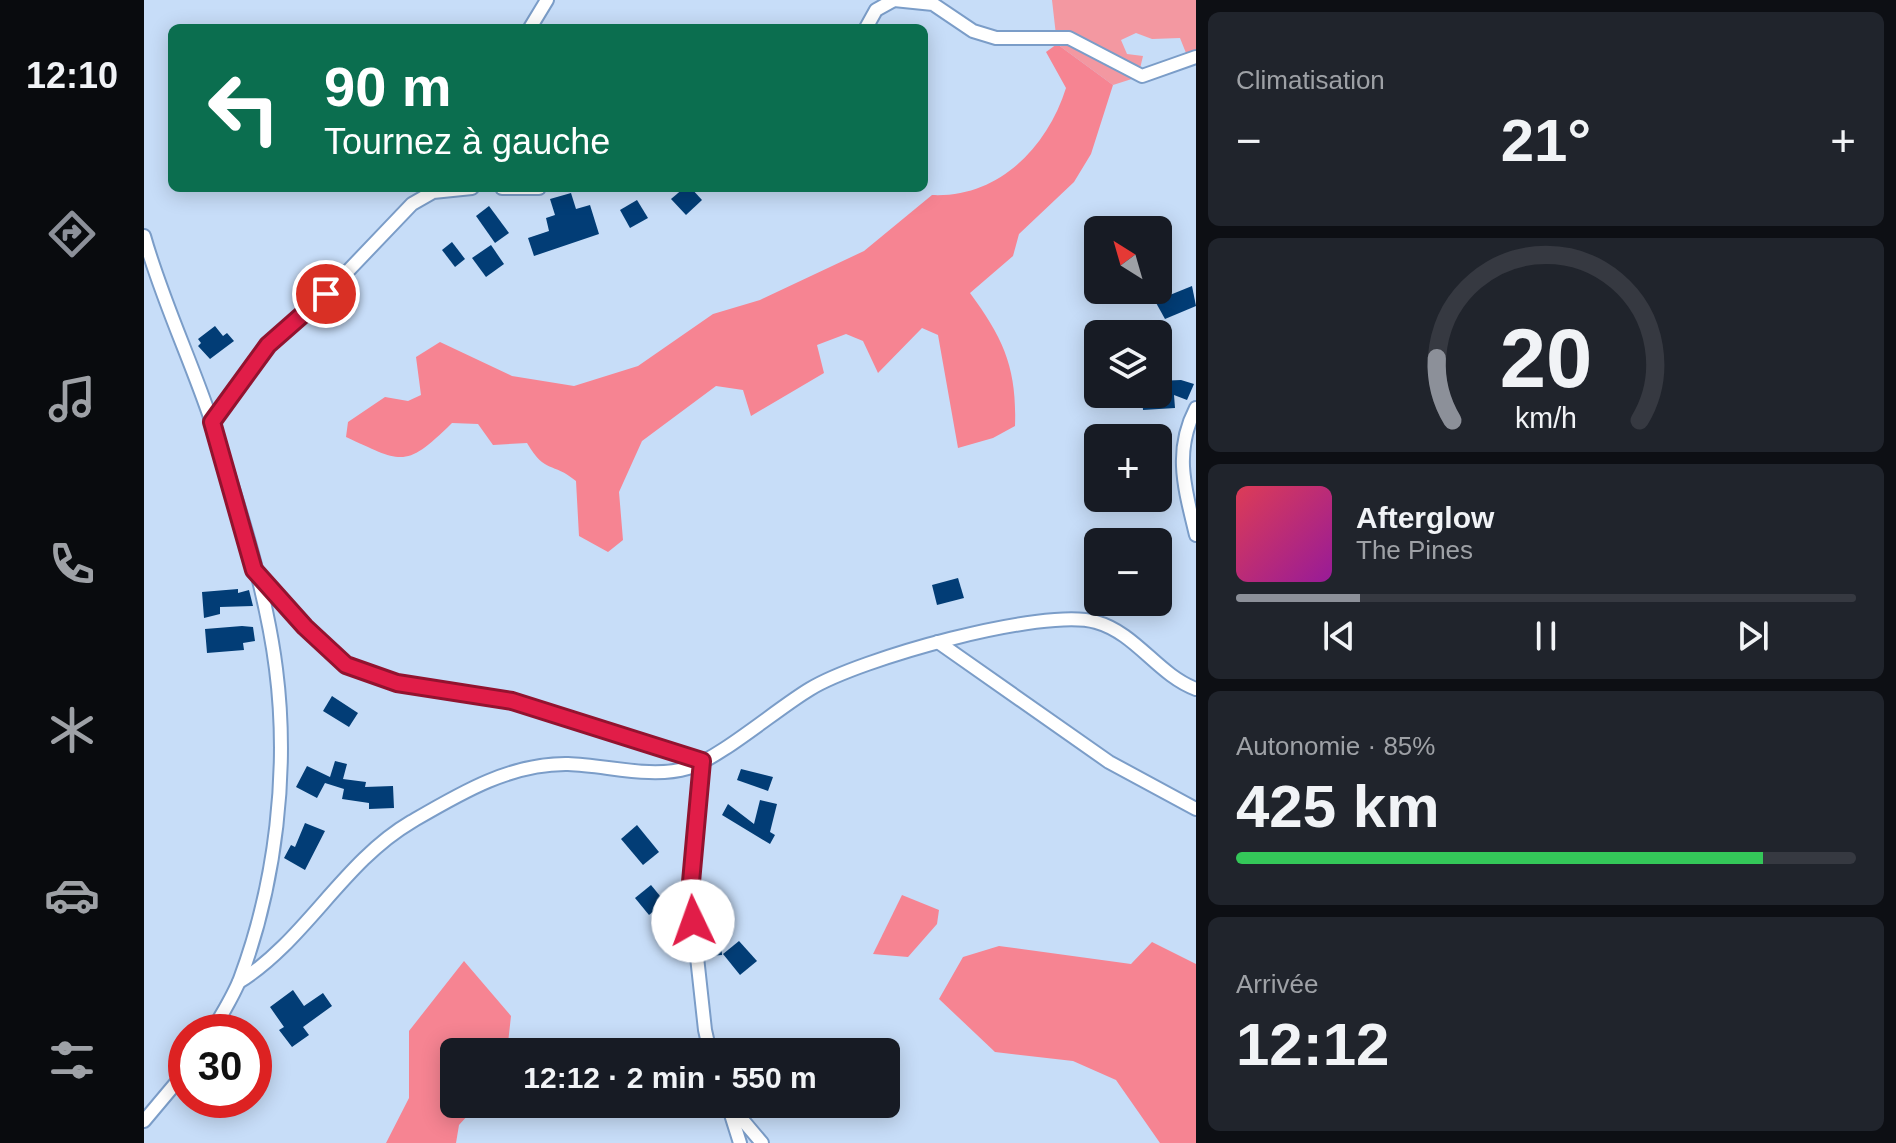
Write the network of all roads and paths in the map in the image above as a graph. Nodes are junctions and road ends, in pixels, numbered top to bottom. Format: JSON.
{"nodes":[{"id":1,"x":547,"y":0,"type":"edge"},
{"id":2,"x":894,"y":0,"type":"edge"},
{"id":3,"x":532,"y":24,"type":"edge"},
{"id":4,"x":868,"y":24,"type":"edge"},
{"id":5,"x":1196,"y":57,"type":"edge"},
{"id":6,"x":422,"y":192,"type":"edge"},
{"id":7,"x":144,"y":236,"type":"edge"},
{"id":8,"x":148,"y":264,"type":"edge"},
{"id":9,"x":1196,"y":408,"type":"edge"},
{"id":10,"x":212,"y":422,"type":"junction"},
{"id":11,"x":1196,"y":535,"type":"edge"},
{"id":12,"x":254,"y":570,"type":"junction"},
{"id":13,"x":938,"y":642,"type":"junction"},
{"id":14,"x":1196,"y":689,"type":"edge"},
{"id":15,"x":702,"y":761,"type":"junction"},
{"id":16,"x":1196,"y":809,"type":"edge"},
{"id":17,"x":239,"y":982,"type":"junction"},
{"id":18,"x":222,"y":1014,"type":"edge"},
{"id":19,"x":707,"y":1038,"type":"edge"},
{"id":20,"x":168,"y":1092,"type":"edge"},
{"id":21,"x":732,"y":1118,"type":"edge"},
{"id":22,"x":740,"y":1118,"type":"edge"},
{"id":23,"x":144,"y":1121,"type":"edge"},
{"id":24,"x":740,"y":1143,"type":"edge"},
{"id":25,"x":762,"y":1143,"type":"edge"}],
"edges":[{"from":1,"to":3,"type":"street"},
{"from":2,"to":4,"type":"street"},
{"from":2,"to":5,"type":"street"},
{"from":6,"to":10,"type":"street"},
{"from":7,"to":8,"type":"street"},
{"from":8,"to":10,"type":"street"},
{"from":9,"to":11,"type":"street"},
{"from":10,"to":12,"type":"street"},
{"from":12,"to":15,"type":"street"},
{"from":12,"to":17,"type":"street"},
{"from":13,"to":14,"type":"street"},
{"from":13,"to":15,"type":"street"},
{"from":13,"to":16,"type":"street"},
{"from":15,"to":17,"type":"street"},
{"from":15,"to":19,"type":"street"},
{"from":17,"to":18,"type":"street"},
{"from":20,"to":23,"type":"street"},
{"from":21,"to":24,"type":"street"},
{"from":22,"to":25,"type":"street"}]}
